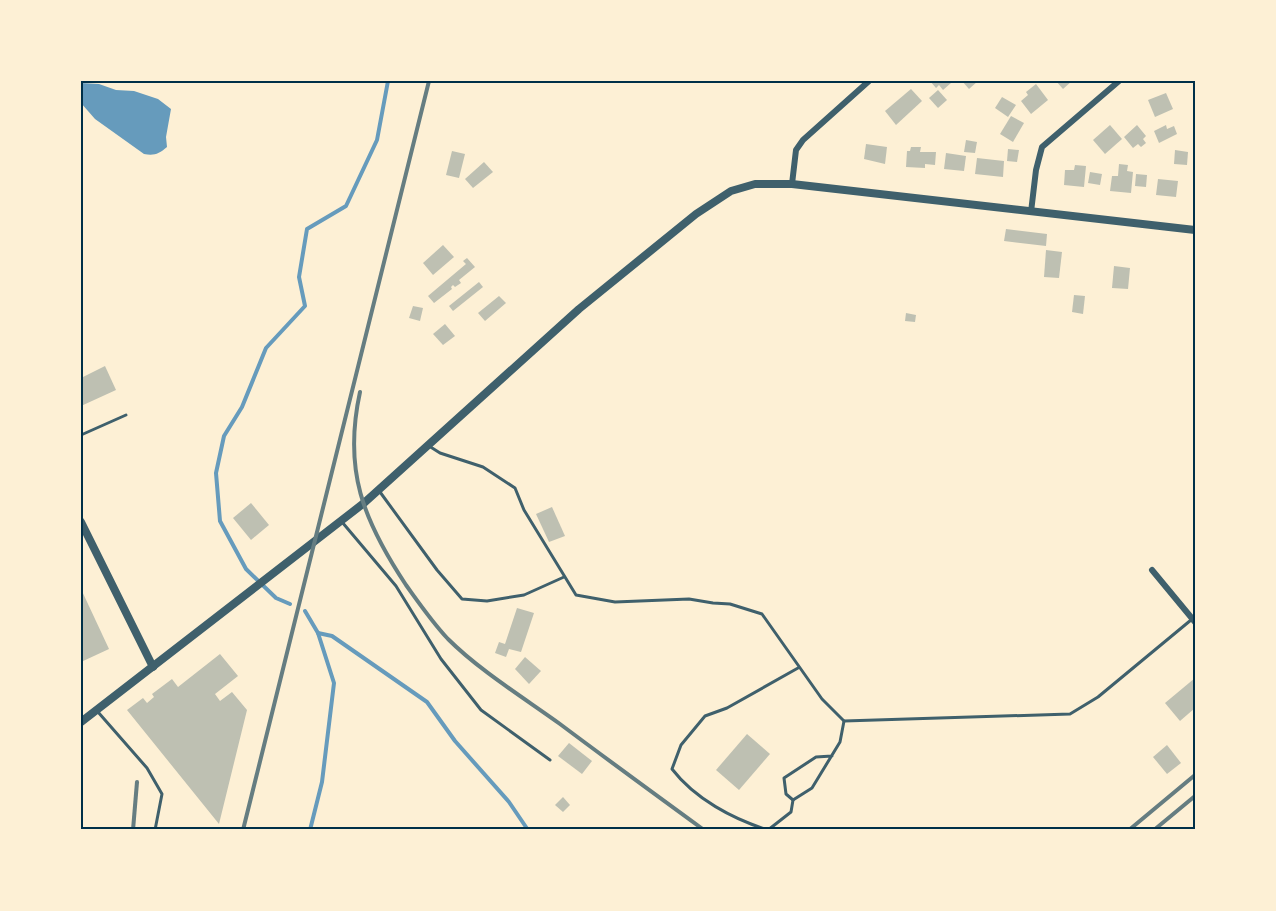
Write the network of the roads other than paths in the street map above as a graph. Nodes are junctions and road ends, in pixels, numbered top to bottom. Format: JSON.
{"nodes":[{"id":1,"x":869,"y":81,"type":"edge"},
{"id":2,"x":1119,"y":81,"type":"edge"},
{"id":3,"x":792,"y":184,"type":"junction"},
{"id":4,"x":1031,"y":212,"type":"junction"},
{"id":5,"x":1195,"y":230,"type":"edge"},
{"id":6,"x":126,"y":415,"type":"dead end"},
{"id":7,"x":81,"y":435,"type":"edge"},
{"id":8,"x":428,"y":445,"type":"junction"},
{"id":9,"x":378,"y":489,"type":"junction"},
{"id":10,"x":341,"y":520,"type":"junction"},
{"id":11,"x":81,"y":522,"type":"edge"},
{"id":12,"x":1152,"y":570,"type":"dead end"},
{"id":13,"x":564,"y":577,"type":"junction"},
{"id":14,"x":1194,"y":620,"type":"edge"},
{"id":15,"x":153,"y":667,"type":"junction"},
{"id":16,"x":798,"y":668,"type":"junction"},
{"id":17,"x":97,"y":710,"type":"junction"},
{"id":18,"x":844,"y":721,"type":"junction"},
{"id":19,"x":81,"y":722,"type":"edge"},
{"id":20,"x":832,"y":756,"type":"junction"},
{"id":21,"x":550,"y":760,"type":"dead end"},
{"id":22,"x":793,"y":800,"type":"junction"},
{"id":23,"x":155,"y":830,"type":"edge"}],
"edges":[{"from":1,"to":3,"type":"street"},
{"from":2,"to":4,"type":"street"},
{"from":3,"to":4,"type":"street"},
{"from":3,"to":8,"type":"street"},
{"from":4,"to":5,"type":"street"},
{"from":6,"to":7,"type":"lane"},
{"from":8,"to":9,"type":"street"},
{"from":8,"to":13,"type":"lane"},
{"from":9,"to":10,"type":"street"},
{"from":9,"to":13,"type":"lane"},
{"from":10,"to":15,"type":"street"},
{"from":10,"to":21,"type":"lane"},
{"from":11,"to":15,"type":"street"},
{"from":12,"to":14,"type":"street"},
{"from":13,"to":16,"type":"lane"},
{"from":14,"to":18,"type":"lane"},
{"from":15,"to":17,"type":"street"},
{"from":16,"to":18,"type":"lane"},
{"from":16,"to":22,"type":"lane"},
{"from":17,"to":19,"type":"street"},
{"from":17,"to":23,"type":"lane"},
{"from":18,"to":20,"type":"lane"},
{"from":20,"to":22,"type":"lane"},
{"from":20,"to":22,"type":"lane"}]}
